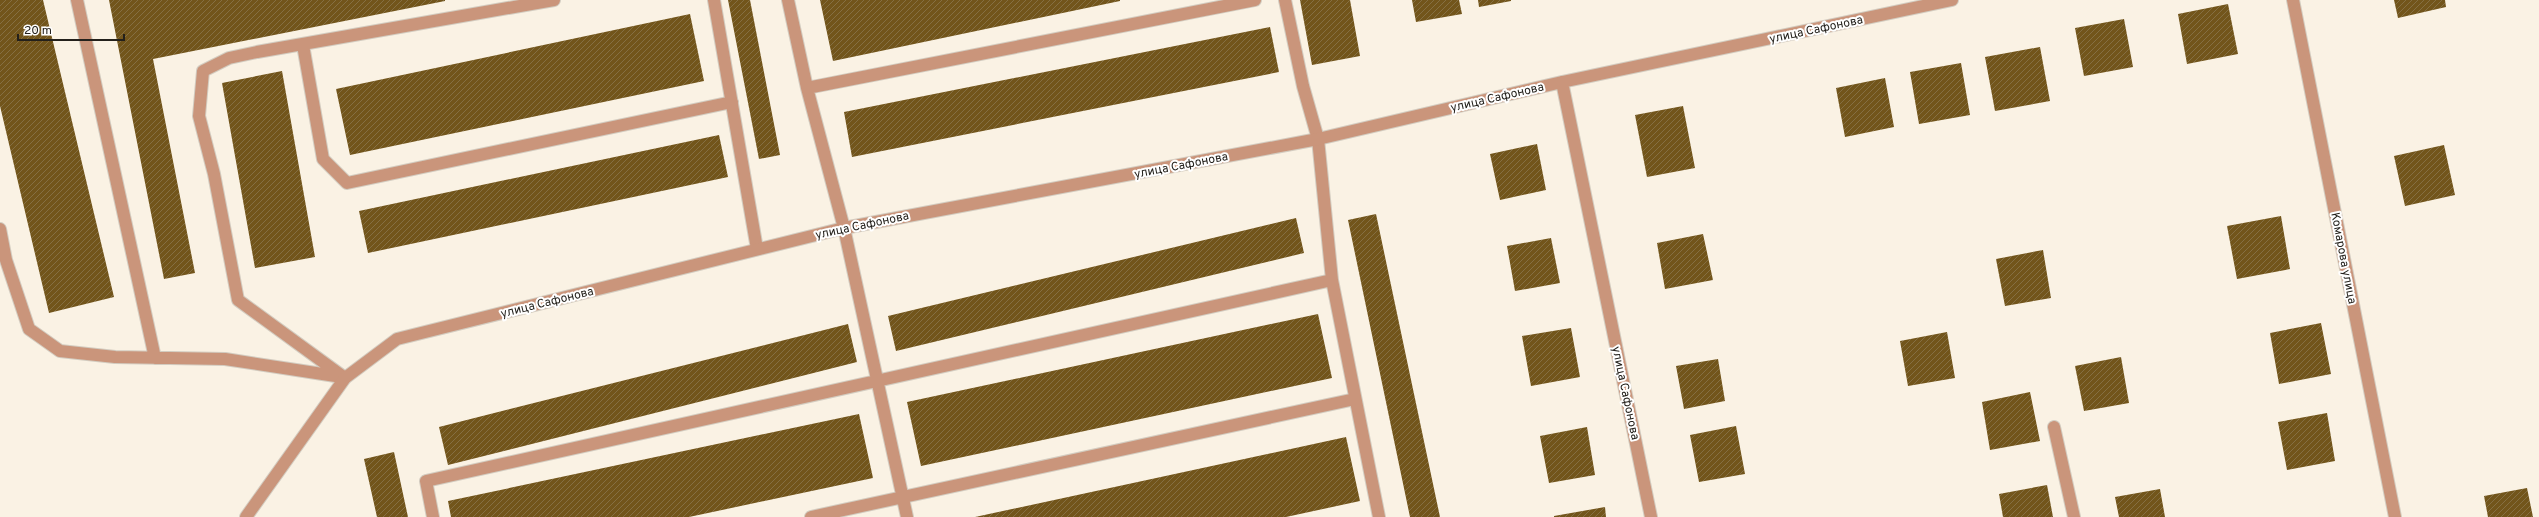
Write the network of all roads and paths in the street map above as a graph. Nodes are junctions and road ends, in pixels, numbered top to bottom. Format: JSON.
{"nodes":[{"id":1,"x":77,"y":0,"type":"edge"},
{"id":2,"x":554,"y":0,"type":"edge"},
{"id":3,"x":714,"y":0,"type":"edge"},
{"id":4,"x":788,"y":0,"type":"edge"},
{"id":5,"x":1255,"y":0,"type":"edge"},
{"id":6,"x":1286,"y":0,"type":"edge"},
{"id":7,"x":1952,"y":0,"type":"edge"},
{"id":8,"x":2293,"y":0,"type":"edge"},
{"id":9,"x":303,"y":44,"type":"junction"},
{"id":10,"x":1562,"y":82,"type":"junction"},
{"id":11,"x":807,"y":88,"type":"junction"},
{"id":12,"x":732,"y":102,"type":"junction"},
{"id":13,"x":1318,"y":139,"type":"junction"},
{"id":14,"x":844,"y":228,"type":"junction"},
{"id":15,"x":0,"y":229,"type":"edge"},
{"id":16,"x":757,"y":249,"type":"junction"},
{"id":17,"x":1332,"y":280,"type":"junction"},
{"id":18,"x":155,"y":358,"type":"junction"},
{"id":19,"x":345,"y":378,"type":"junction"},
{"id":20,"x":877,"y":380,"type":"junction"},
{"id":21,"x":1356,"y":398,"type":"junction"},
{"id":22,"x":2054,"y":427,"type":"dead end"},
{"id":23,"x":903,"y":497,"type":"junction"},
{"id":24,"x":246,"y":517,"type":"edge"},
{"id":25,"x":433,"y":517,"type":"edge"},
{"id":26,"x":811,"y":517,"type":"edge"},
{"id":27,"x":907,"y":517,"type":"edge"},
{"id":28,"x":1379,"y":517,"type":"edge"},
{"id":29,"x":1651,"y":517,"type":"edge"},
{"id":30,"x":2074,"y":517,"type":"edge"},
{"id":31,"x":2395,"y":517,"type":"edge"}],
"edges":[{"from":1,"to":18,"type":"street"},
{"from":2,"to":9,"type":"street"},
{"from":3,"to":12,"type":"street"},
{"from":4,"to":11,"type":"street"},
{"from":5,"to":11,"type":"street"},
{"from":6,"to":13,"type":"street"},
{"from":7,"to":10,"type":"street","name":"улица Сафонова"},
{"from":8,"to":31,"type":"street","name":"Комарова улица"},
{"from":9,"to":12,"type":"street"},
{"from":9,"to":19,"type":"street"},
{"from":10,"to":13,"type":"street","name":"улица Сафонова"},
{"from":10,"to":29,"type":"street","name":"улица Сафонова"},
{"from":11,"to":14,"type":"street"},
{"from":12,"to":16,"type":"street"},
{"from":13,"to":14,"type":"street","name":"улица Сафонова"},
{"from":13,"to":17,"type":"street"},
{"from":14,"to":16,"type":"street","name":"улица Сафонова"},
{"from":14,"to":20,"type":"street"},
{"from":15,"to":18,"type":"street"},
{"from":16,"to":19,"type":"street","name":"улица Сафонова"},
{"from":17,"to":20,"type":"street"},
{"from":17,"to":21,"type":"street"},
{"from":18,"to":19,"type":"street"},
{"from":19,"to":24,"type":"street","name":"улица Сафонова"},
{"from":20,"to":23,"type":"street"},
{"from":20,"to":25,"type":"street"},
{"from":21,"to":23,"type":"street"},
{"from":21,"to":28,"type":"street"},
{"from":22,"to":30,"type":"street"},
{"from":23,"to":26,"type":"street"},
{"from":23,"to":27,"type":"street"}]}
